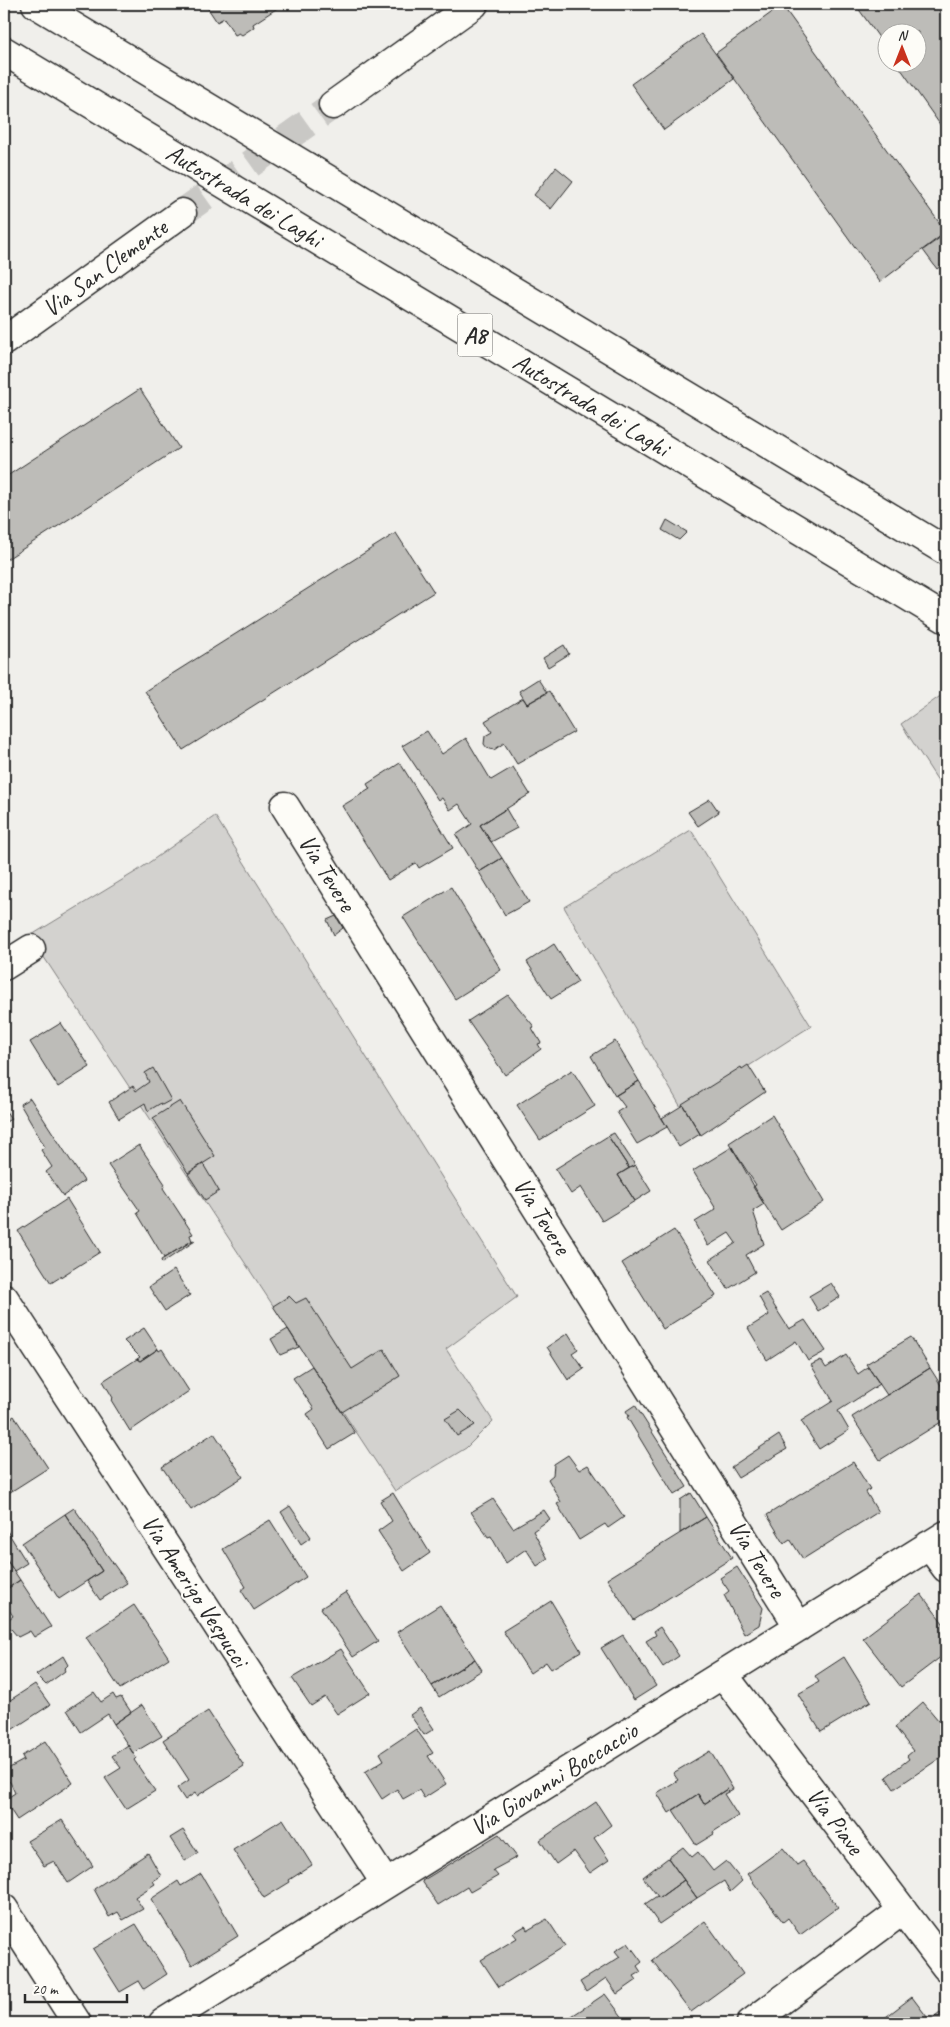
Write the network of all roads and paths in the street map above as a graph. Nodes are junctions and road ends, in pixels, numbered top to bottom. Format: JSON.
{"nodes":[{"id":1,"x":36,"y":4,"type":"edge"},
{"id":2,"x":474,"y":4,"type":"edge"},
{"id":3,"x":4,"y":51,"type":"edge"},
{"id":4,"x":333,"y":104,"type":"tunnel mouth"},
{"id":5,"x":182,"y":213,"type":"tunnel mouth"},
{"id":6,"x":4,"y":341,"type":"edge"},
{"id":7,"x":946,"y":551,"type":"edge"},
{"id":8,"x":946,"y":619,"type":"edge"},
{"id":9,"x":285,"y":806,"type":"dead end"},
{"id":10,"x":31,"y":949,"type":"dead end"},
{"id":11,"x":4,"y":966,"type":"edge"},
{"id":12,"x":4,"y":1298,"type":"edge"},
{"id":13,"x":938,"y":1540,"type":"edge"},
{"id":14,"x":946,"y":1568,"type":"edge"},
{"id":15,"x":799,"y":1626,"type":"junction"},
{"id":16,"x":723,"y":1674,"type":"junction"},
{"id":17,"x":386,"y":1884,"type":"junction"},
{"id":18,"x":4,"y":1909,"type":"edge"},
{"id":19,"x":902,"y":1910,"type":"junction"},
{"id":20,"x":946,"y":1968,"type":"edge"},
{"id":21,"x":78,"y":2023,"type":"edge"},
{"id":22,"x":163,"y":2023,"type":"edge"},
{"id":23,"x":752,"y":2023,"type":"edge"}],
"edges":[{"from":1,"to":7,"type":"main road","number":"A8"},
{"from":2,"to":4,"type":"main road"},
{"from":3,"to":8,"type":"main road","name":"Autostrada dei Laghi","number":"A8"},
{"from":5,"to":6,"type":"main road","name":"Via San Clemente"},
{"from":9,"to":15,"type":"main road","name":"Via Tevere"},
{"from":10,"to":11,"type":"main road"},
{"from":12,"to":17,"type":"main road","name":"Via Amerigo Vespucci"},
{"from":13,"to":14,"type":"main road"},
{"from":13,"to":15,"type":"main road","name":"Via Giovanni Boccaccio"},
{"from":15,"to":16,"type":"main road","name":"Via Giovanni Boccaccio"},
{"from":16,"to":17,"type":"main road","name":"Via Giovanni Boccaccio"},
{"from":16,"to":19,"type":"main road","name":"Via Piave"},
{"from":17,"to":22,"type":"main road","name":"Via Giovanni Boccaccio"},
{"from":18,"to":21,"type":"main road"},
{"from":19,"to":20,"type":"main road","name":"Via Piave"},
{"from":19,"to":23,"type":"main road"}]}
